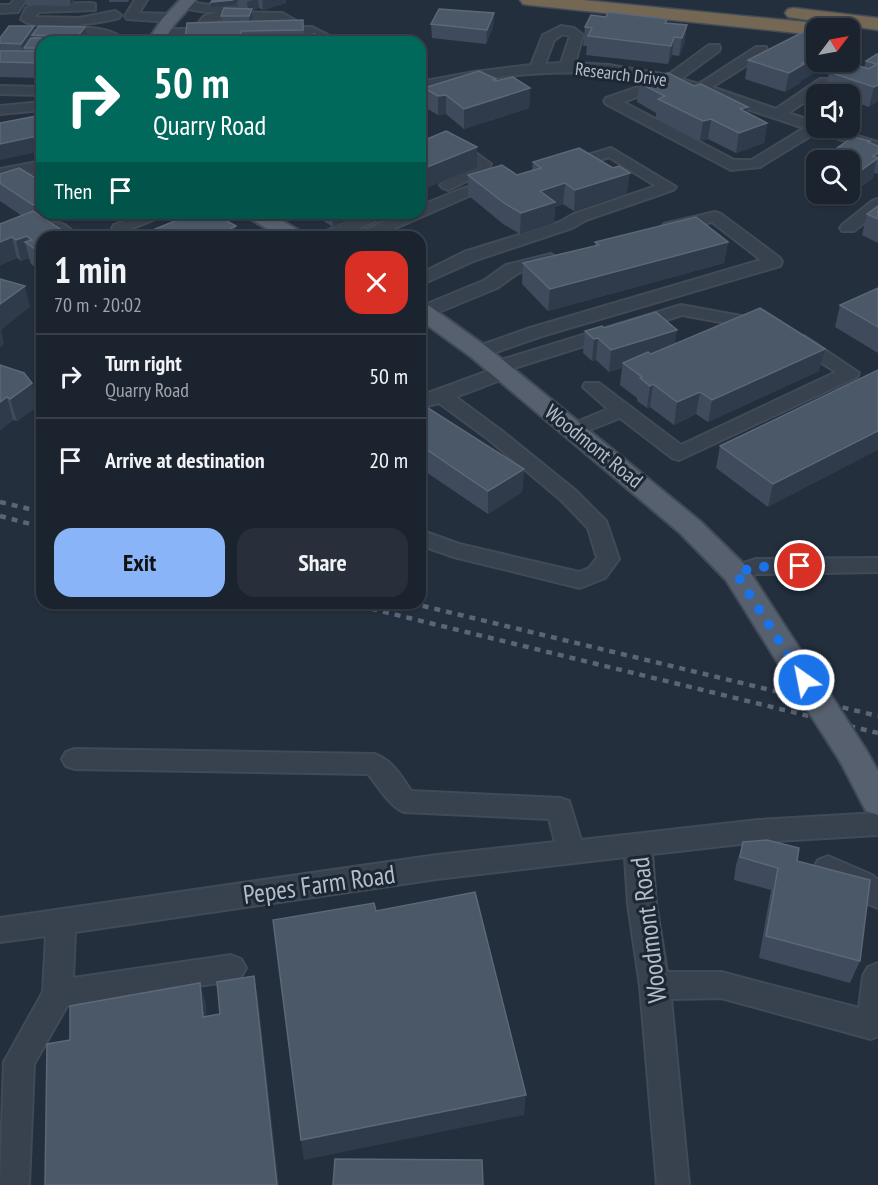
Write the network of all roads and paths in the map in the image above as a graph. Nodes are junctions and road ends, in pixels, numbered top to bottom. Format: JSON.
{"nodes":[{"id":1,"x":20,"y":0,"type":"edge"},
{"id":2,"x":242,"y":0,"type":"edge"},
{"id":3,"x":529,"y":0,"type":"edge"},
{"id":4,"x":616,"y":0,"type":"edge"},
{"id":5,"x":697,"y":0,"type":"edge"},
{"id":6,"x":186,"y":2,"type":"edge"},
{"id":7,"x":93,"y":4,"type":"edge"},
{"id":8,"x":774,"y":7,"type":"dead end"},
{"id":9,"x":136,"y":8,"type":"edge"},
{"id":10,"x":0,"y":9,"type":"edge"},
{"id":11,"x":172,"y":18,"type":"junction"},
{"id":12,"x":878,"y":24,"type":"edge"},
{"id":13,"x":806,"y":26,"type":"edge"},
{"id":14,"x":806,"y":28,"type":"edge"},
{"id":15,"x":18,"y":31,"type":"edge"},
{"id":16,"x":295,"y":31,"type":"junction"},
{"id":17,"x":261,"y":32,"type":"edge"},
{"id":18,"x":198,"y":33,"type":"junction"},
{"id":19,"x":227,"y":33,"type":"edge"},
{"id":20,"x":860,"y":34,"type":"edge"},
{"id":21,"x":104,"y":36,"type":"edge"},
{"id":22,"x":159,"y":36,"type":"edge"},
{"id":23,"x":174,"y":36,"type":"edge"},
{"id":24,"x":325,"y":36,"type":"edge"},
{"id":25,"x":878,"y":36,"type":"edge"},
{"id":26,"x":714,"y":48,"type":"dead end"},
{"id":27,"x":761,"y":50,"type":"dead end"},
{"id":28,"x":537,"y":67,"type":"junction"},
{"id":29,"x":567,"y":67,"type":"junction"},
{"id":30,"x":0,"y":80,"type":"edge"},
{"id":31,"x":671,"y":80,"type":"junction"},
{"id":32,"x":36,"y":81,"type":"edge"},
{"id":33,"x":825,"y":82,"type":"dead end"},
{"id":34,"x":426,"y":85,"type":"edge"},
{"id":35,"x":700,"y":89,"type":"junction"},
{"id":36,"x":0,"y":90,"type":"edge"},
{"id":37,"x":36,"y":91,"type":"edge"},
{"id":38,"x":36,"y":107,"type":"edge"},
{"id":39,"x":0,"y":110,"type":"edge"},
{"id":40,"x":777,"y":114,"type":"junction"},
{"id":41,"x":806,"y":123,"type":"edge"},
{"id":42,"x":806,"y":134,"type":"edge"},
{"id":43,"x":851,"y":138,"type":"edge"},
{"id":44,"x":878,"y":147,"type":"edge"},
{"id":45,"x":426,"y":155,"type":"edge"},
{"id":46,"x":36,"y":167,"type":"edge"},
{"id":47,"x":556,"y":170,"type":"edge"},
{"id":48,"x":0,"y":174,"type":"edge"},
{"id":49,"x":514,"y":181,"type":"edge"},
{"id":50,"x":426,"y":193,"type":"edge"},
{"id":51,"x":878,"y":204,"type":"edge"},
{"id":52,"x":426,"y":210,"type":"edge"},
{"id":53,"x":142,"y":219,"type":"edge"},
{"id":54,"x":270,"y":219,"type":"edge"},
{"id":55,"x":367,"y":219,"type":"edge"},
{"id":56,"x":405,"y":219,"type":"edge"},
{"id":57,"x":216,"y":220,"type":"edge"},
{"id":58,"x":120,"y":228,"type":"dead end"},
{"id":59,"x":848,"y":228,"type":"dead end"},
{"id":60,"x":4,"y":229,"type":"edge"},
{"id":61,"x":63,"y":231,"type":"edge"},
{"id":62,"x":183,"y":231,"type":"edge"},
{"id":63,"x":286,"y":231,"type":"edge"},
{"id":64,"x":339,"y":231,"type":"edge"},
{"id":65,"x":377,"y":231,"type":"edge"},
{"id":66,"x":651,"y":232,"type":"edge"},
{"id":67,"x":570,"y":254,"type":"edge"},
{"id":68,"x":426,"y":277,"type":"edge"},
{"id":69,"x":426,"y":308,"type":"edge"},
{"id":70,"x":426,"y":313,"type":"edge"},
{"id":71,"x":494,"y":364,"type":"junction"},
{"id":72,"x":592,"y":387,"type":"dead end"},
{"id":73,"x":442,"y":396,"type":"junction"},
{"id":74,"x":426,"y":400,"type":"edge"},
{"id":75,"x":621,"y":410,"type":"junction"},
{"id":76,"x":574,"y":430,"type":"junction"},
{"id":77,"x":426,"y":539,"type":"edge"},
{"id":78,"x":878,"y":565,"type":"edge"},
{"id":79,"x":736,"y":573,"type":"junction"},
{"id":80,"x":75,"y":759,"type":"dead end"},
{"id":81,"x":878,"y":802,"type":"edge"},
{"id":82,"x":878,"y":824,"type":"edge"},
{"id":83,"x":638,"y":843,"type":"junction"},
{"id":84,"x":571,"y":852,"type":"junction"},
{"id":85,"x":828,"y":868,"type":"edge"},
{"id":86,"x":878,"y":896,"type":"edge"},
{"id":87,"x":61,"y":922,"type":"junction"},
{"id":88,"x":0,"y":930,"type":"edge"},
{"id":89,"x":231,"y":968,"type":"dead end"},
{"id":90,"x":878,"y":976,"type":"edge"},
{"id":91,"x":655,"y":986,"type":"junction"},
{"id":92,"x":58,"y":994,"type":"junction"},
{"id":93,"x":13,"y":1185,"type":"edge"},
{"id":94,"x":673,"y":1185,"type":"edge"}],
"edges":[{"from":1,"to":10,"type":"street"},
{"from":2,"to":6,"type":"street"},
{"from":3,"to":14,"type":"highway"},
{"from":4,"to":13,"type":"highway"},
{"from":5,"to":12,"type":"highway"},
{"from":6,"to":11,"type":"main road"},
{"from":7,"to":9,"type":"street"},
{"from":7,"to":9,"type":"street"},
{"from":8,"to":12,"type":"highway"},
{"from":9,"to":11,"type":"street"},
{"from":11,"to":22,"type":"main road"},
{"from":15,"to":21,"type":"street"},
{"from":16,"to":17,"type":"street"},
{"from":16,"to":18,"type":"street"},
{"from":16,"to":24,"type":"street"},
{"from":18,"to":19,"type":"street"},
{"from":18,"to":23,"type":"street"},
{"from":20,"to":25,"type":"highway"},
{"from":26,"to":31,"type":"street"},
{"from":27,"to":35,"type":"street"},
{"from":28,"to":29,"type":"street","name":"Research Drive"},
{"from":28,"to":29,"type":"street"},
{"from":28,"to":34,"type":"street","name":"Research Drive"},
{"from":29,"to":31,"type":"street","name":"Research Drive"},
{"from":30,"to":32,"type":"street"},
{"from":31,"to":35,"type":"street","name":"Research Drive"},
{"from":31,"to":42,"type":"street"},
{"from":33,"to":40,"type":"street"},
{"from":35,"to":40,"type":"street","name":"Research Drive"},
{"from":36,"to":37,"type":"street"},
{"from":38,"to":39,"type":"street"},
{"from":40,"to":41,"type":"street","name":"Research Drive"},
{"from":43,"to":44,"type":"street","name":"Research Drive"},
{"from":45,"to":50,"type":"street"},
{"from":46,"to":48,"type":"street"},
{"from":47,"to":68,"type":"street"},
{"from":49,"to":52,"type":"street"},
{"from":51,"to":59,"type":"street"},
{"from":53,"to":58,"type":"street"},
{"from":54,"to":63,"type":"main road"},
{"from":55,"to":64,"type":"street"},
{"from":56,"to":65,"type":"street"},
{"from":57,"to":62,"type":"street"},
{"from":60,"to":61,"type":"street"},
{"from":66,"to":71,"type":"street"},
{"from":67,"to":69,"type":"street"},
{"from":70,"to":71,"type":"main road","name":"Woodmont Road"},
{"from":71,"to":73,"type":"street"},
{"from":71,"to":75,"type":"street"},
{"from":71,"to":76,"type":"main road","name":"Woodmont Road"},
{"from":72,"to":75,"type":"street"},
{"from":73,"to":74,"type":"street"},
{"from":73,"to":77,"type":"street"},
{"from":75,"to":76,"type":"street"},
{"from":76,"to":79,"type":"main road","name":"Woodmont Road"},
{"from":78,"to":79,"type":"street"},
{"from":79,"to":81,"type":"main road","name":"Woodmont Road","bridge":true},
{"from":80,"to":84,"type":"street"},
{"from":82,"to":83,"type":"street","name":"Woodmont Road"},
{"from":83,"to":84,"type":"street","name":"Pepes Farm Road"},
{"from":83,"to":91,"type":"street","name":"Woodmont Road"},
{"from":84,"to":87,"type":"street","name":"Pepes Farm Road"},
{"from":85,"to":86,"type":"street"},
{"from":87,"to":88,"type":"street","name":"Pepes Farm Road"},
{"from":87,"to":92,"type":"street"},
{"from":89,"to":92,"type":"street"},
{"from":90,"to":91,"type":"street"},
{"from":91,"to":94,"type":"street","name":"Woodmont Road"},
{"from":92,"to":93,"type":"street"}]}
